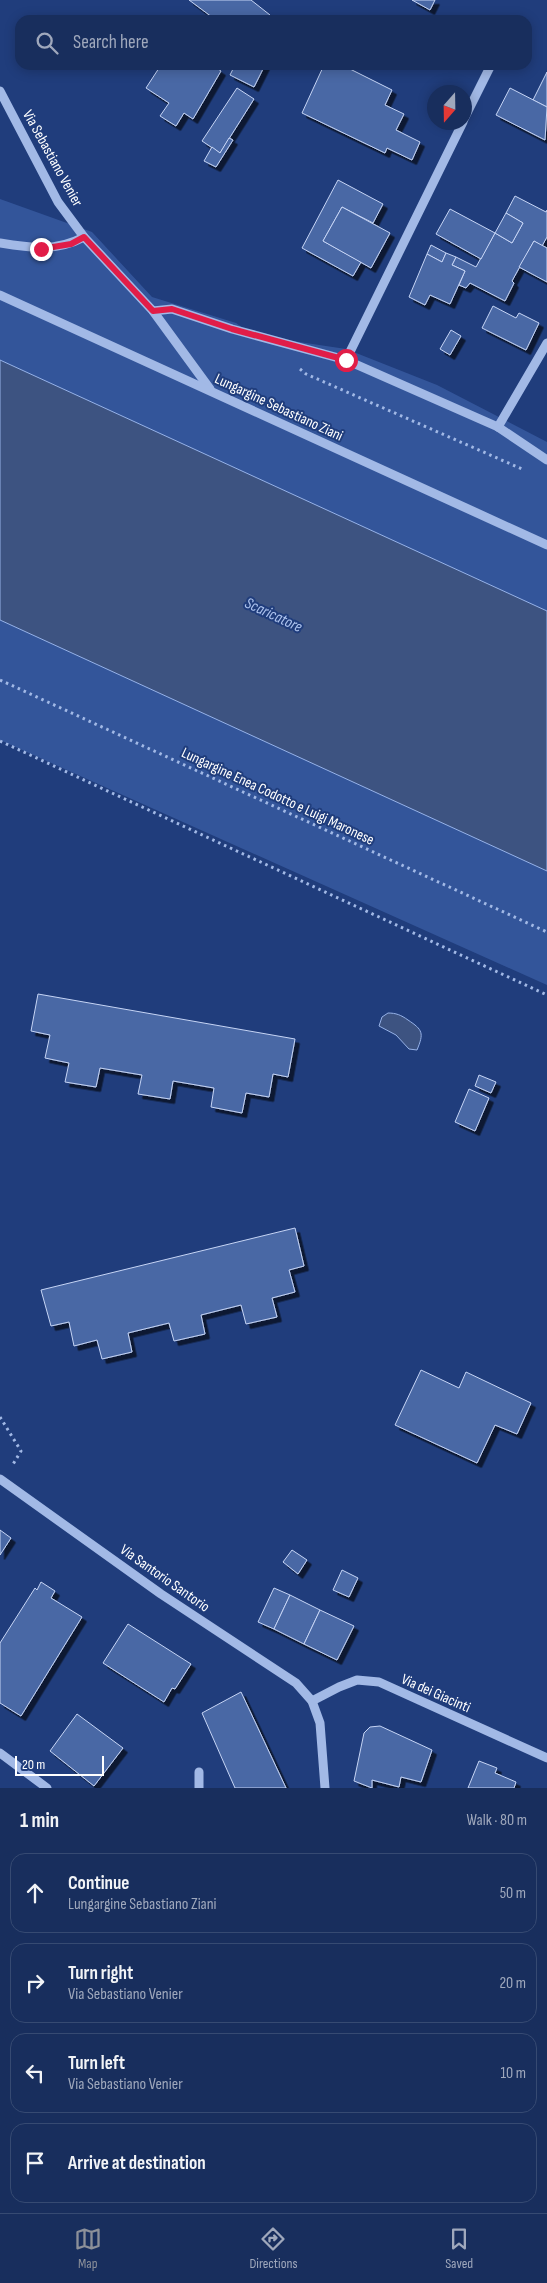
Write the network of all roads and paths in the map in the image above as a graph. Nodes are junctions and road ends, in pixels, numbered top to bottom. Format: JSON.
{"nodes":[{"id":1,"x":488,"y":70,"type":"edge"},
{"id":2,"x":0,"y":91,"type":"edge"},
{"id":3,"x":472,"y":102,"type":"edge"},
{"id":4,"x":458,"y":130,"type":"edge"},
{"id":5,"x":84,"y":237,"type":"junction"},
{"id":6,"x":0,"y":243,"type":"edge"},
{"id":7,"x":0,"y":295,"type":"edge"},
{"id":8,"x":153,"y":311,"type":"junction"},
{"id":9,"x":547,"y":343,"type":"edge"},
{"id":10,"x":346,"y":360,"type":"junction"},
{"id":11,"x":299,"y":368,"type":"dead end"},
{"id":12,"x":211,"y":391,"type":"junction"},
{"id":13,"x":498,"y":427,"type":"junction"},
{"id":14,"x":547,"y":460,"type":"edge"},
{"id":15,"x":530,"y":473,"type":"dead end"},
{"id":16,"x":547,"y":545,"type":"edge"},
{"id":17,"x":0,"y":680,"type":"edge"},
{"id":18,"x":0,"y":741,"type":"edge"},
{"id":19,"x":547,"y":932,"type":"edge"},
{"id":20,"x":547,"y":995,"type":"edge"},
{"id":21,"x":0,"y":1417,"type":"edge"},
{"id":22,"x":1,"y":1480,"type":"edge"},
{"id":23,"x":312,"y":1702,"type":"junction"},
{"id":24,"x":0,"y":1752,"type":"edge"},
{"id":25,"x":547,"y":1758,"type":"edge"},
{"id":26,"x":199,"y":1772,"type":"dead end"},
{"id":27,"x":47,"y":1788,"type":"edge"},
{"id":28,"x":199,"y":1788,"type":"edge"},
{"id":29,"x":325,"y":1788,"type":"edge"}],
"edges":[{"from":1,"to":3,"type":"street"},
{"from":2,"to":5,"type":"street","name":"Via Sebastiano Venier"},
{"from":4,"to":10,"type":"street"},
{"from":5,"to":6,"type":"street"},
{"from":5,"to":8,"type":"street","name":"Via Sebastiano Venier"},
{"from":7,"to":12,"type":"street","name":"Lungargine Sebastiano Ziani"},
{"from":8,"to":10,"type":"street"},
{"from":8,"to":12,"type":"street","name":"Via Sebastiano Venier"},
{"from":9,"to":13,"type":"street"},
{"from":10,"to":13,"type":"street"},
{"from":11,"to":15,"type":"path"},
{"from":12,"to":16,"type":"street","name":"Lungargine Sebastiano Ziani"},
{"from":13,"to":14,"type":"street"},
{"from":17,"to":19,"type":"path","name":"Lungargine Enea Codotto e Luigi Maronese"},
{"from":18,"to":20,"type":"path"},
{"from":21,"to":22,"type":"path"},
{"from":22,"to":23,"type":"street","name":"Via Santorio Santorio"},
{"from":23,"to":25,"type":"street","name":"Via dei Giacinti"},
{"from":23,"to":29,"type":"street"},
{"from":24,"to":27,"type":"street"},
{"from":26,"to":28,"type":"street"}]}
